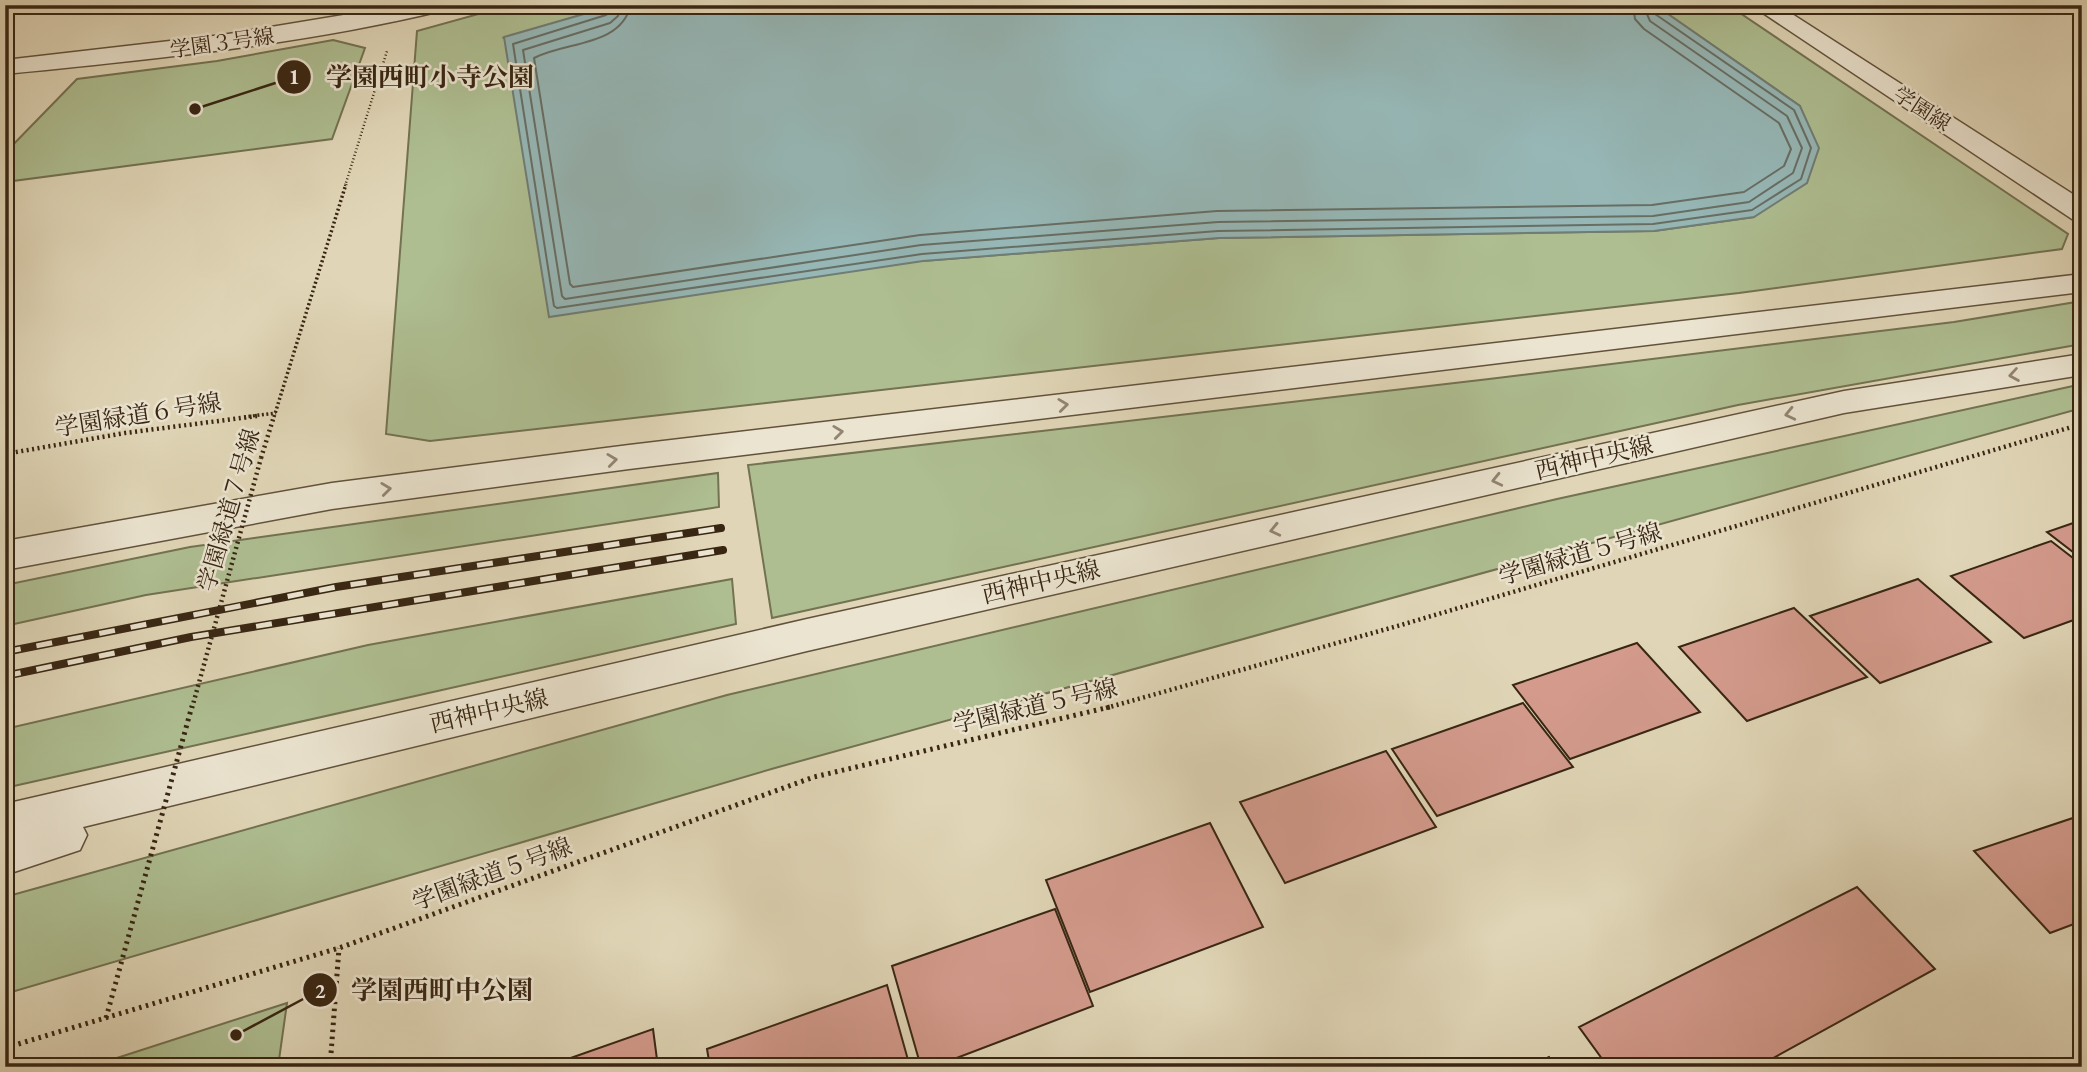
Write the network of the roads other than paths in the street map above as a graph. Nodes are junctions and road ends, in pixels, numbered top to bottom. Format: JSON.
{"nodes":[{"id":1,"x":438,"y":5,"type":"edge"},
{"id":2,"x":1762,"y":5,"type":"edge"},
{"id":3,"x":5,"y":67,"type":"edge"},
{"id":4,"x":2082,"y":213,"type":"edge"},
{"id":5,"x":2082,"y":284,"type":"edge"},
{"id":6,"x":2082,"y":364,"type":"edge"},
{"id":7,"x":332,"y":496,"type":"junction"},
{"id":8,"x":5,"y":539,"type":"edge"},
{"id":9,"x":5,"y":556,"type":"edge"},
{"id":10,"x":307,"y":754,"type":"junction"},
{"id":11,"x":5,"y":825,"type":"edge"},
{"id":12,"x":5,"y":853,"type":"edge"}],
"edges":[{"from":1,"to":3,"type":"street","name":"学園３号線"},
{"from":2,"to":4,"type":"street","name":"学園線"},
{"from":7,"to":5,"type":"street","one_way":true},
{"from":6,"to":10,"type":"street","name":"西神中央線","one_way":true},
{"from":7,"to":8,"type":"street"},
{"from":7,"to":9,"type":"street"},
{"from":10,"to":11,"type":"street","name":"西神中央線"},
{"from":10,"to":12,"type":"street"}]}
